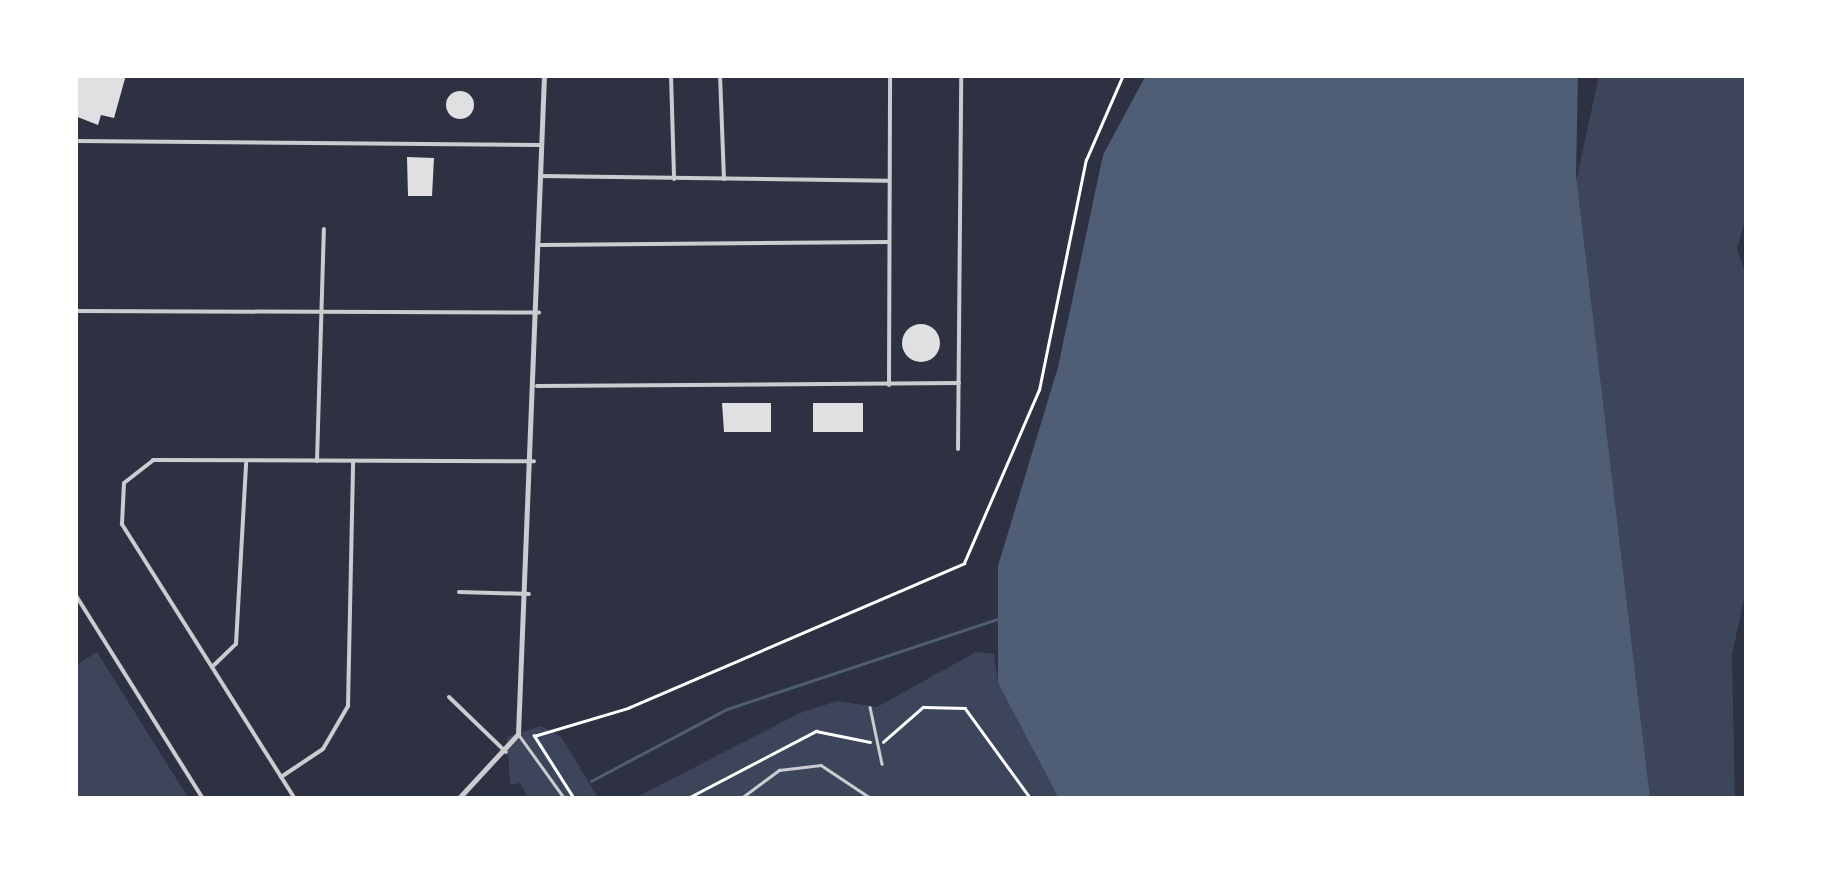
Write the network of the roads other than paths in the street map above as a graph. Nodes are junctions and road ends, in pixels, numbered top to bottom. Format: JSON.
{"nodes":[{"id":1,"x":544,"y":75,"type":"edge"},
{"id":2,"x":671,"y":75,"type":"edge"},
{"id":3,"x":720,"y":75,"type":"edge"},
{"id":4,"x":890,"y":75,"type":"edge"},
{"id":5,"x":961,"y":75,"type":"edge"},
{"id":6,"x":75,"y":141,"type":"edge"},
{"id":7,"x":543,"y":145,"type":"junction"},
{"id":8,"x":542,"y":176,"type":"junction"},
{"id":9,"x":674,"y":179,"type":"junction"},
{"id":10,"x":724,"y":179,"type":"junction"},
{"id":11,"x":888,"y":181,"type":"junction"},
{"id":12,"x":324,"y":229,"type":"dead end"},
{"id":13,"x":888,"y":242,"type":"junction"},
{"id":14,"x":541,"y":245,"type":"junction"},
{"id":15,"x":321,"y":310,"type":"junction"},
{"id":16,"x":75,"y":311,"type":"edge"},
{"id":17,"x":540,"y":313,"type":"junction"},
{"id":18,"x":958,"y":384,"type":"junction"},
{"id":19,"x":889,"y":385,"type":"junction"},
{"id":20,"x":537,"y":386,"type":"junction"},
{"id":21,"x":958,"y":449,"type":"dead end"},
{"id":22,"x":246,"y":460,"type":"junction"},
{"id":23,"x":317,"y":460,"type":"junction"},
{"id":24,"x":352,"y":460,"type":"junction"},
{"id":25,"x":534,"y":461,"type":"junction"},
{"id":26,"x":459,"y":592,"type":"dead end"},
{"id":27,"x":75,"y":594,"type":"edge"},
{"id":28,"x":529,"y":594,"type":"junction"},
{"id":29,"x":212,"y":667,"type":"junction"},
{"id":30,"x":450,"y":697,"type":"dead end"},
{"id":31,"x":870,"y":708,"type":"dead end"},
{"id":32,"x":518,"y":734,"type":"junction"},
{"id":33,"x":506,"y":752,"type":"junction"},
{"id":34,"x":882,"y":764,"type":"dead end"},
{"id":35,"x":281,"y":776,"type":"junction"},
{"id":36,"x":203,"y":799,"type":"edge"},
{"id":37,"x":295,"y":799,"type":"edge"},
{"id":38,"x":458,"y":799,"type":"edge"},
{"id":39,"x":565,"y":799,"type":"edge"},
{"id":40,"x":740,"y":799,"type":"edge"},
{"id":41,"x":872,"y":799,"type":"edge"}],
"edges":[{"from":1,"to":7,"type":"street"},
{"from":2,"to":9,"type":"street"},
{"from":3,"to":10,"type":"street"},
{"from":4,"to":11,"type":"street"},
{"from":5,"to":18,"type":"street"},
{"from":6,"to":7,"type":"street"},
{"from":7,"to":8,"type":"street"},
{"from":8,"to":9,"type":"street"},
{"from":8,"to":14,"type":"street"},
{"from":9,"to":10,"type":"street"},
{"from":10,"to":11,"type":"street"},
{"from":11,"to":13,"type":"street"},
{"from":12,"to":15,"type":"street"},
{"from":13,"to":14,"type":"street"},
{"from":13,"to":19,"type":"street"},
{"from":14,"to":17,"type":"street"},
{"from":15,"to":16,"type":"street"},
{"from":15,"to":17,"type":"street"},
{"from":15,"to":23,"type":"street"},
{"from":17,"to":20,"type":"street"},
{"from":18,"to":19,"type":"street"},
{"from":18,"to":21,"type":"street"},
{"from":19,"to":20,"type":"street"},
{"from":20,"to":25,"type":"street"},
{"from":22,"to":23,"type":"street"},
{"from":22,"to":29,"type":"street"},
{"from":22,"to":29,"type":"street"},
{"from":23,"to":24,"type":"street"},
{"from":24,"to":25,"type":"street"},
{"from":24,"to":35,"type":"street"},
{"from":25,"to":28,"type":"street"},
{"from":26,"to":28,"type":"street"},
{"from":27,"to":36,"type":"street"},
{"from":28,"to":32,"type":"street"},
{"from":29,"to":35,"type":"street"},
{"from":30,"to":33,"type":"street"},
{"from":31,"to":34,"type":"lane"},
{"from":32,"to":33,"type":"street"},
{"from":32,"to":39,"type":"lane"},
{"from":33,"to":38,"type":"street"},
{"from":35,"to":37,"type":"street"},
{"from":40,"to":41,"type":"lane"}]}
